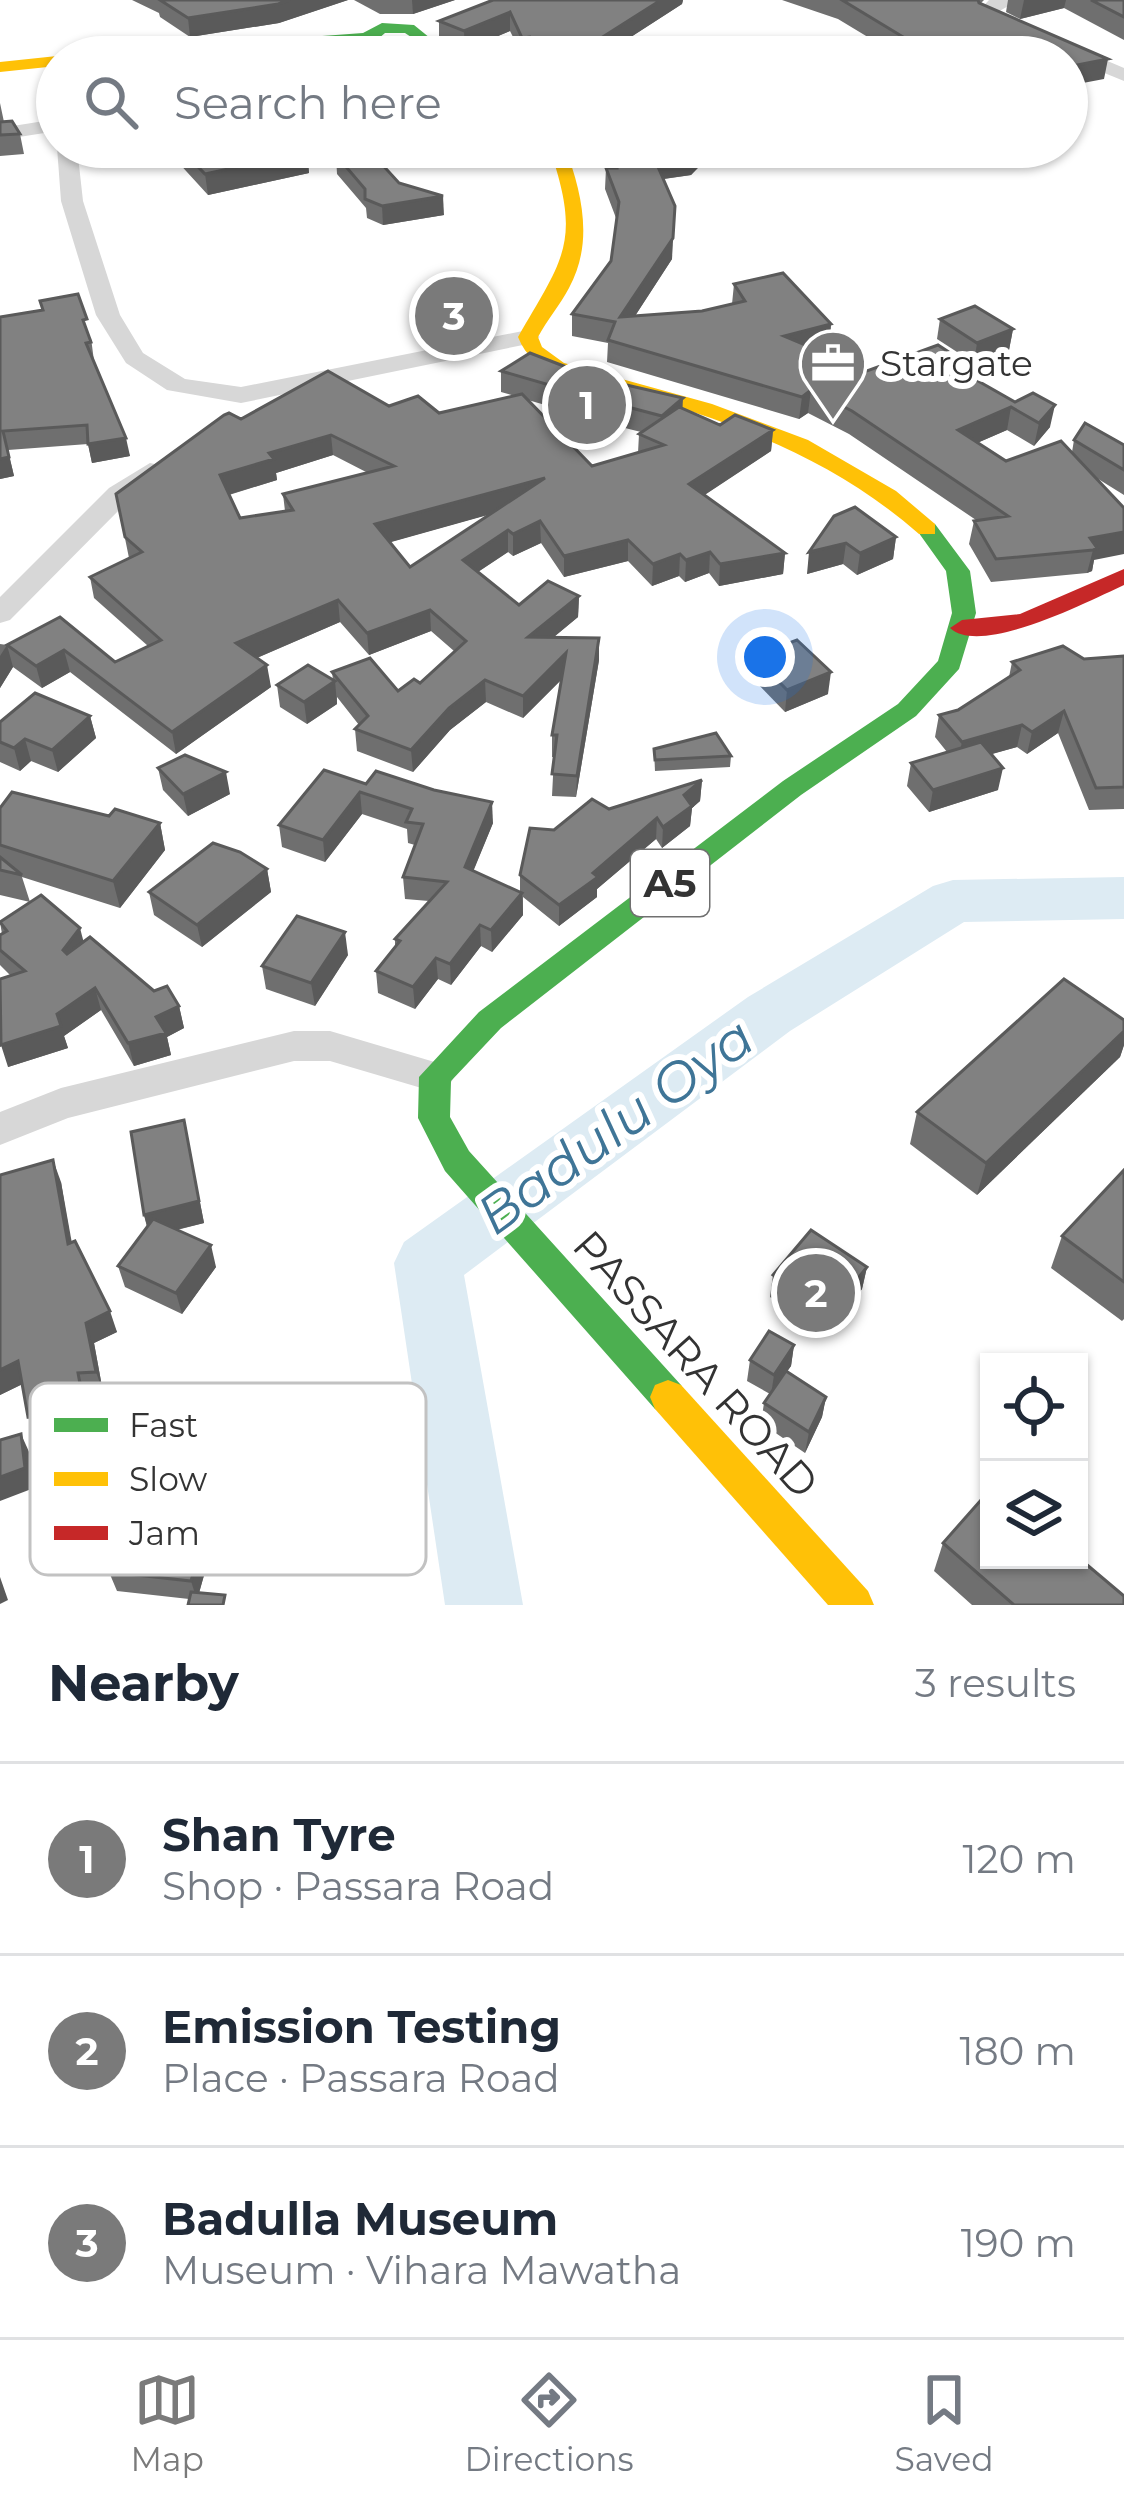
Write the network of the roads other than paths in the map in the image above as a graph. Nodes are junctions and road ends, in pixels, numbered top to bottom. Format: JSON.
{"nodes":[{"id":1,"x":1010,"y":0,"type":"edge"},
{"id":2,"x":319,"y":12,"type":"dead end"},
{"id":3,"x":447,"y":18,"type":"edge"},
{"id":4,"x":256,"y":36,"type":"edge"},
{"id":5,"x":292,"y":36,"type":"edge"},
{"id":6,"x":412,"y":36,"type":"edge"},
{"id":7,"x":417,"y":36,"type":"edge"},
{"id":8,"x":1028,"y":36,"type":"edge"},
{"id":9,"x":1088,"y":62,"type":"edge"},
{"id":10,"x":36,"y":64,"type":"edge"},
{"id":11,"x":0,"y":67,"type":"edge"},
{"id":12,"x":1124,"y":75,"type":"edge"},
{"id":13,"x":36,"y":128,"type":"edge"},
{"id":14,"x":0,"y":134,"type":"edge"},
{"id":15,"x":65,"y":168,"type":"edge"},
{"id":16,"x":562,"y":168,"type":"edge"},
{"id":17,"x":528,"y":338,"type":"junction"},
{"id":18,"x":241,"y":395,"type":"junction"},
{"id":19,"x":214,"y":428,"type":"edge"},
{"id":20,"x":176,"y":454,"type":"edge"},
{"id":21,"x":1124,"y":576,"type":"edge"},
{"id":22,"x":0,"y":614,"type":"edge"},
{"id":23,"x":962,"y":628,"type":"junction"},
{"id":24,"x":435,"y":1077,"type":"junction"},
{"id":25,"x":0,"y":1129,"type":"edge"},
{"id":26,"x":854,"y":1605,"type":"edge"}],
"edges":[{"from":1,"to":8,"type":"street"},
{"from":2,"to":4,"type":"main road"},
{"from":3,"to":7,"type":"main road"},
{"from":5,"to":6,"type":"main road"},
{"from":9,"to":12,"type":"street"},
{"from":10,"to":11,"type":"main road"},
{"from":13,"to":14,"type":"street"},
{"from":15,"to":18,"type":"street"},
{"from":16,"to":17,"type":"main road"},
{"from":17,"to":18,"type":"street"},
{"from":17,"to":23,"type":"main road"},
{"from":18,"to":19,"type":"street"},
{"from":20,"to":22,"type":"street"},
{"from":21,"to":23,"type":"main road"},
{"from":23,"to":24,"type":"main road","number":"A5"},
{"from":24,"to":25,"type":"street"},
{"from":24,"to":26,"type":"main road","name":"PASSARA ROAD"}]}
